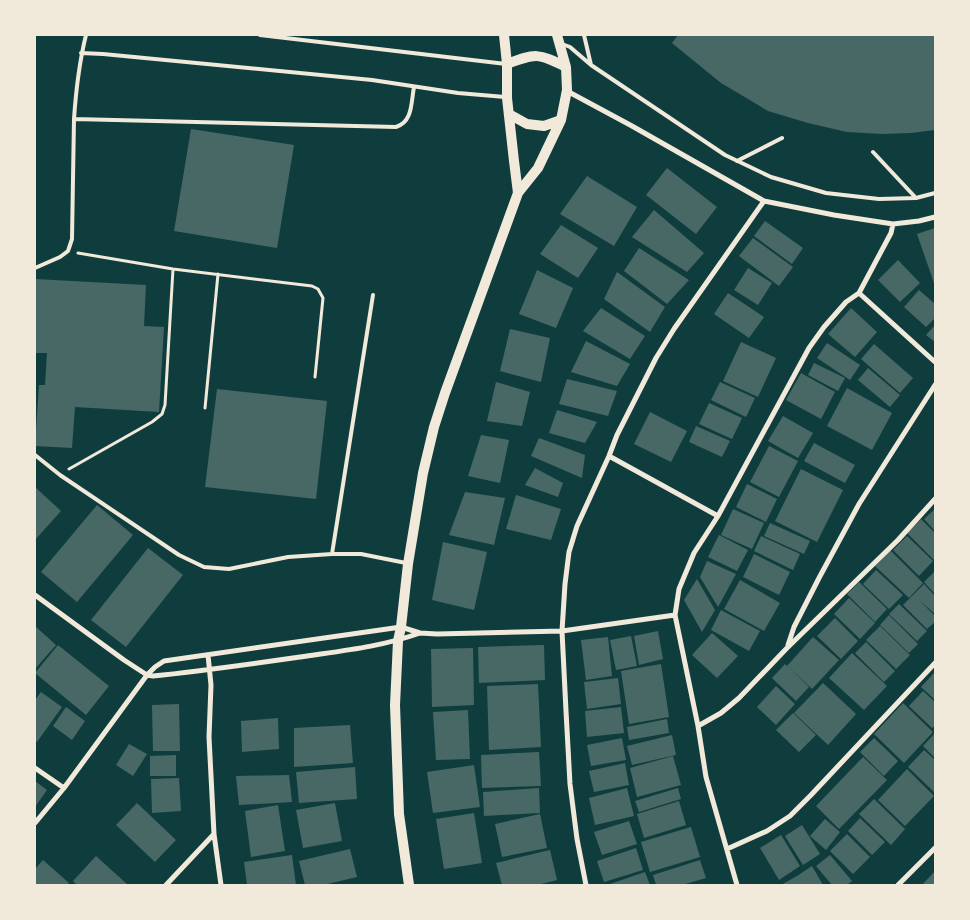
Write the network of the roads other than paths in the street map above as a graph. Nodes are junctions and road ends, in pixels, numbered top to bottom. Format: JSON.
{"nodes":[{"id":1,"x":86,"y":35,"type":"edge"},
{"id":2,"x":260,"y":35,"type":"edge"},
{"id":3,"x":302,"y":35,"type":"edge"},
{"id":4,"x":504,"y":35,"type":"edge"},
{"id":5,"x":584,"y":35,"type":"edge"},
{"id":6,"x":559,"y":39,"type":"edge"},
{"id":7,"x":310,"y":41,"type":"junction"},
{"id":8,"x":82,"y":53,"type":"junction"},
{"id":9,"x":507,"y":64,"type":"junction"},
{"id":10,"x":591,"y":65,"type":"junction"},
{"id":11,"x":566,"y":67,"type":"junction"},
{"id":12,"x":414,"y":87,"type":"junction"},
{"id":13,"x":567,"y":90,"type":"junction"},
{"id":14,"x":507,"y":98,"type":"junction"},
{"id":15,"x":509,"y":114,"type":"junction"},
{"id":16,"x":74,"y":119,"type":"junction"},
{"id":17,"x":561,"y":120,"type":"junction"},
{"id":18,"x":782,"y":138,"type":"dead end"},
{"id":19,"x":872,"y":152,"type":"dead end"},
{"id":20,"x":737,"y":161,"type":"junction"},
{"id":21,"x":935,"y":192,"type":"edge"},
{"id":22,"x":518,"y":193,"type":"junction"},
{"id":23,"x":916,"y":198,"type":"junction"},
{"id":24,"x":764,"y":201,"type":"junction"},
{"id":25,"x":935,"y":217,"type":"edge"},
{"id":26,"x":894,"y":224,"type":"junction"},
{"id":27,"x":35,"y":268,"type":"edge"},
{"id":28,"x":858,"y":293,"type":"junction"},
{"id":29,"x":373,"y":295,"type":"dead end"},
{"id":30,"x":935,"y":362,"type":"edge"},
{"id":31,"x":935,"y":384,"type":"edge"},
{"id":32,"x":35,"y":455,"type":"edge"},
{"id":33,"x":608,"y":456,"type":"junction"},
{"id":34,"x":935,"y":499,"type":"edge"},
{"id":35,"x":718,"y":516,"type":"junction"},
{"id":36,"x":332,"y":554,"type":"junction"},
{"id":37,"x":408,"y":564,"type":"junction"},
{"id":38,"x":35,"y":595,"type":"edge"},
{"id":39,"x":676,"y":615,"type":"junction"},
{"id":40,"x":401,"y":627,"type":"junction"},
{"id":41,"x":562,"y":631,"type":"junction"},
{"id":42,"x":420,"y":633,"type":"junction"},
{"id":43,"x":398,"y":641,"type":"junction"},
{"id":44,"x":787,"y":648,"type":"junction"},
{"id":45,"x":208,"y":654,"type":"junction"},
{"id":46,"x":935,"y":663,"type":"edge"},
{"id":47,"x":210,"y":670,"type":"junction"},
{"id":48,"x":147,"y":675,"type":"junction"},
{"id":49,"x":698,"y":726,"type":"junction"},
{"id":50,"x":35,"y":768,"type":"edge"},
{"id":51,"x":64,"y":788,"type":"junction"},
{"id":52,"x":35,"y":824,"type":"edge"},
{"id":53,"x":214,"y":834,"type":"junction"},
{"id":54,"x":935,"y":848,"type":"edge"},
{"id":55,"x":727,"y":849,"type":"junction"},
{"id":56,"x":166,"y":885,"type":"edge"},
{"id":57,"x":221,"y":885,"type":"edge"},
{"id":58,"x":409,"y":885,"type":"edge"},
{"id":59,"x":586,"y":885,"type":"edge"},
{"id":60,"x":737,"y":885,"type":"edge"},
{"id":61,"x":898,"y":885,"type":"edge"}],
"edges":[{"from":1,"to":8,"type":"lane"},
{"from":2,"to":7,"type":"lane"},
{"from":3,"to":7,"type":"lane"},
{"from":4,"to":9,"type":"main road"},
{"from":5,"to":10,"type":"lane"},
{"from":6,"to":10,"type":"lane"},
{"from":6,"to":11,"type":"main road"},
{"from":7,"to":9,"type":"lane"},
{"from":8,"to":12,"type":"lane"},
{"from":8,"to":16,"type":"lane"},
{"from":9,"to":11,"type":"main road"},
{"from":9,"to":14,"type":"main road"},
{"from":10,"to":20,"type":"lane"},
{"from":11,"to":13,"type":"main road"},
{"from":12,"to":14,"type":"lane"},
{"from":12,"to":16,"type":"lane"},
{"from":13,"to":17,"type":"main road"},
{"from":13,"to":24,"type":"street"},
{"from":14,"to":15,"type":"main road"},
{"from":15,"to":17,"type":"main road"},
{"from":15,"to":22,"type":"main road"},
{"from":16,"to":27,"type":"lane"},
{"from":17,"to":22,"type":"main road"},
{"from":18,"to":20,"type":"lane"},
{"from":19,"to":23,"type":"lane"},
{"from":20,"to":23,"type":"lane"},
{"from":21,"to":23,"type":"lane"},
{"from":22,"to":37,"type":"main road"},
{"from":24,"to":26,"type":"street"},
{"from":24,"to":33,"type":"street"},
{"from":25,"to":26,"type":"street"},
{"from":26,"to":28,"type":"street"},
{"from":28,"to":30,"type":"street"},
{"from":28,"to":35,"type":"street"},
{"from":29,"to":36,"type":"lane"},
{"from":31,"to":44,"type":"street"},
{"from":32,"to":36,"type":"lane"},
{"from":33,"to":35,"type":"street"},
{"from":33,"to":41,"type":"street"},
{"from":34,"to":44,"type":"street"},
{"from":35,"to":39,"type":"street"},
{"from":36,"to":37,"type":"lane"},
{"from":37,"to":40,"type":"main road"},
{"from":38,"to":48,"type":"street"},
{"from":39,"to":41,"type":"street"},
{"from":39,"to":49,"type":"street"},
{"from":40,"to":42,"type":"street"},
{"from":40,"to":43,"type":"main road"},
{"from":40,"to":45,"type":"street"},
{"from":41,"to":42,"type":"street"},
{"from":41,"to":59,"type":"street"},
{"from":42,"to":43,"type":"street"},
{"from":43,"to":47,"type":"street"},
{"from":43,"to":58,"type":"main road"},
{"from":44,"to":49,"type":"street"},
{"from":45,"to":47,"type":"street"},
{"from":45,"to":48,"type":"street"},
{"from":46,"to":55,"type":"street"},
{"from":47,"to":48,"type":"street"},
{"from":47,"to":53,"type":"street"},
{"from":48,"to":51,"type":"street"},
{"from":49,"to":55,"type":"street"},
{"from":50,"to":51,"type":"street"},
{"from":51,"to":52,"type":"street"},
{"from":53,"to":56,"type":"street"},
{"from":53,"to":57,"type":"street"},
{"from":54,"to":61,"type":"street"},
{"from":55,"to":60,"type":"street"}]}
